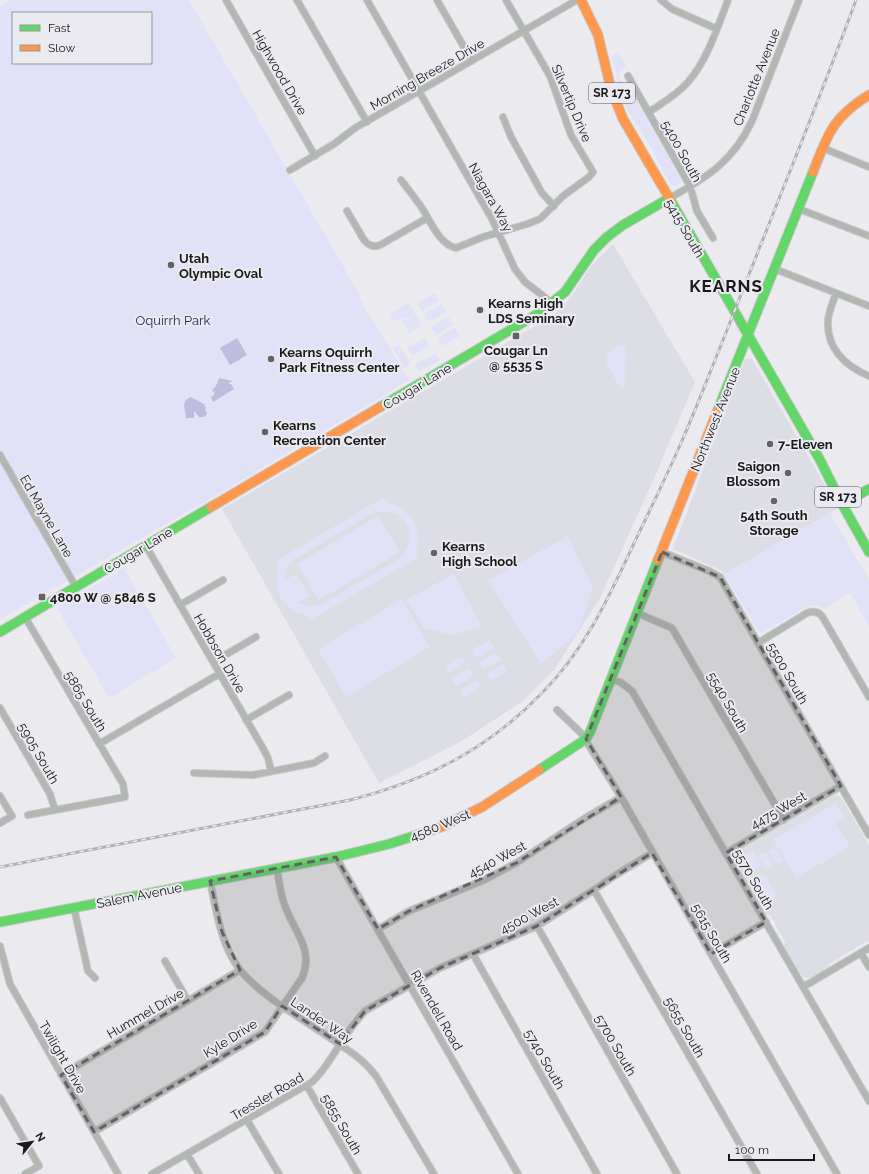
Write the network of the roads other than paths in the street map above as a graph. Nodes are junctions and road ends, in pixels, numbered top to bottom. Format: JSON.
{"nodes":[{"id":1,"x":226,"y":0,"type":"edge"},
{"id":2,"x":296,"y":0,"type":"edge"},
{"id":3,"x":367,"y":0,"type":"edge"},
{"id":4,"x":437,"y":0,"type":"edge"},
{"id":5,"x":506,"y":0,"type":"edge"},
{"id":6,"x":577,"y":0,"type":"edge"},
{"id":7,"x":581,"y":0,"type":"edge"},
{"id":8,"x":661,"y":0,"type":"edge"},
{"id":9,"x":728,"y":0,"type":"edge"},
{"id":10,"x":799,"y":0,"type":"edge"},
{"id":11,"x":717,"y":29,"type":"junction"},
{"id":12,"x":524,"y":30,"type":"junction"},
{"id":13,"x":472,"y":61,"type":"junction"},
{"id":14,"x":628,"y":76,"type":"dead end"},
{"id":15,"x":419,"y":92,"type":"junction"},
{"id":16,"x":869,"y":95,"type":"edge"},
{"id":17,"x":649,"y":112,"type":"junction"},
{"id":18,"x":503,"y":117,"type":"dead end"},
{"id":19,"x":367,"y":122,"type":"junction"},
{"id":20,"x":822,"y":148,"type":"junction"},
{"id":21,"x":315,"y":156,"type":"junction"},
{"id":22,"x":869,"y":167,"type":"edge"},
{"id":23,"x":290,"y":170,"type":"dead end"},
{"id":24,"x":401,"y":180,"type":"dead end"},
{"id":25,"x":690,"y":186,"type":"junction"},
{"id":26,"x":668,"y":199,"type":"junction"},
{"id":27,"x":554,"y":206,"type":"junction"},
{"id":28,"x":799,"y":209,"type":"junction"},
{"id":29,"x":347,"y":211,"type":"dead end"},
{"id":30,"x":428,"y":218,"type":"junction"},
{"id":31,"x":498,"y":232,"type":"junction"},
{"id":32,"x":869,"y":236,"type":"edge"},
{"id":33,"x":713,"y":238,"type":"dead end"},
{"id":34,"x":775,"y":269,"type":"junction"},
{"id":35,"x":836,"y":293,"type":"junction"},
{"id":36,"x":552,"y":304,"type":"junction"},
{"id":37,"x":869,"y":306,"type":"edge"},
{"id":38,"x":748,"y":335,"type":"junction"},
{"id":39,"x":869,"y":376,"type":"edge"},
{"id":40,"x":0,"y":455,"type":"edge"},
{"id":41,"x":869,"y":489,"type":"edge"},
{"id":42,"x":842,"y":504,"type":"junction"},
{"id":43,"x":146,"y":546,"type":"junction"},
{"id":44,"x":662,"y":552,"type":"junction"},
{"id":45,"x":869,"y":552,"type":"edge"},
{"id":46,"x":223,"y":580,"type":"dead end"},
{"id":47,"x":76,"y":588,"type":"junction"},
{"id":48,"x":180,"y":605,"type":"junction"},
{"id":49,"x":637,"y":613,"type":"junction"},
{"id":50,"x":25,"y":617,"type":"junction"},
{"id":51,"x":0,"y":632,"type":"edge"},
{"id":52,"x":256,"y":637,"type":"dead end"},
{"id":53,"x":758,"y":643,"type":"junction"},
{"id":54,"x":213,"y":662,"type":"junction"},
{"id":55,"x":219,"y":674,"type":"junction"},
{"id":56,"x":610,"y":679,"type":"junction"},
{"id":57,"x":289,"y":695,"type":"dead end"},
{"id":58,"x":869,"y":697,"type":"edge"},
{"id":59,"x":0,"y":708,"type":"edge"},
{"id":60,"x":558,"y":710,"type":"dead end"},
{"id":61,"x":246,"y":720,"type":"junction"},
{"id":62,"x":586,"y":739,"type":"junction"},
{"id":63,"x":99,"y":744,"type":"junction"},
{"id":64,"x":325,"y":756,"type":"dead end"},
{"id":65,"x":271,"y":772,"type":"junction"},
{"id":66,"x":194,"y":773,"type":"dead end"},
{"id":67,"x":841,"y":786,"type":"junction"},
{"id":68,"x":0,"y":796,"type":"edge"},
{"id":69,"x":621,"y":797,"type":"junction"},
{"id":70,"x":55,"y":810,"type":"junction"},
{"id":71,"x":28,"y":815,"type":"dead end"},
{"id":72,"x":784,"y":820,"type":"junction"},
{"id":73,"x":0,"y":824,"type":"edge"},
{"id":74,"x":869,"y":834,"type":"edge"},
{"id":75,"x":652,"y":853,"type":"junction"},
{"id":76,"x":726,"y":853,"type":"junction"},
{"id":77,"x":336,"y":857,"type":"junction"},
{"id":78,"x":277,"y":869,"type":"junction"},
{"id":79,"x":210,"y":881,"type":"junction"},
{"id":80,"x":594,"y":890,"type":"junction"},
{"id":81,"x":74,"y":908,"type":"junction"},
{"id":82,"x":0,"y":922,"type":"edge"},
{"id":83,"x":766,"y":922,"type":"junction"},
{"id":84,"x":536,"y":926,"type":"junction"},
{"id":85,"x":378,"y":929,"type":"junction"},
{"id":86,"x":0,"y":946,"type":"edge"},
{"id":87,"x":869,"y":948,"type":"edge"},
{"id":88,"x":861,"y":953,"type":"junction"},
{"id":89,"x":473,"y":954,"type":"junction"},
{"id":90,"x":711,"y":954,"type":"junction"},
{"id":91,"x":164,"y":961,"type":"dead end"},
{"id":92,"x":869,"y":967,"type":"edge"},
{"id":93,"x":240,"y":970,"type":"junction"},
{"id":94,"x":95,"y":978,"type":"dead end"},
{"id":95,"x":409,"y":985,"type":"junction"},
{"id":96,"x":803,"y":987,"type":"junction"},
{"id":97,"x":188,"y":1001,"type":"junction"},
{"id":98,"x":282,"y":1006,"type":"junction"},
{"id":99,"x":340,"y":1044,"type":"junction"},
{"id":100,"x":61,"y":1075,"type":"junction"},
{"id":101,"x":307,"y":1086,"type":"junction"},
{"id":102,"x":0,"y":1098,"type":"edge"},
{"id":103,"x":869,"y":1101,"type":"edge"},
{"id":104,"x":247,"y":1120,"type":"junction"},
{"id":105,"x":94,"y":1132,"type":"junction"},
{"id":106,"x":187,"y":1154,"type":"junction"},
{"id":107,"x":25,"y":1174,"type":"edge"},
{"id":108,"x":118,"y":1174,"type":"edge"},
{"id":109,"x":152,"y":1174,"type":"edge"},
{"id":110,"x":199,"y":1174,"type":"edge"},
{"id":111,"x":279,"y":1174,"type":"edge"},
{"id":112,"x":358,"y":1174,"type":"edge"},
{"id":113,"x":434,"y":1174,"type":"edge"},
{"id":114,"x":518,"y":1174,"type":"edge"},
{"id":115,"x":598,"y":1174,"type":"edge"},
{"id":116,"x":677,"y":1174,"type":"edge"},
{"id":117,"x":757,"y":1174,"type":"edge"},
{"id":118,"x":837,"y":1174,"type":"edge"}],
"edges":[{"from":1,"to":21,"type":"street","name":"Highwood Drive"},
{"from":2,"to":19,"type":"street"},
{"from":3,"to":15,"type":"street","name":"Niagara Way"},
{"from":4,"to":13,"type":"street"},
{"from":5,"to":12,"type":"street","name":"Silvertip Drive"},
{"from":6,"to":12,"type":"street","name":"Morning Breeze Drive"},
{"from":7,"to":26,"type":"main road","name":"5415 South","number":"SR 173"},
{"from":8,"to":11,"type":"street"},
{"from":9,"to":11,"type":"street"},
{"from":10,"to":25,"type":"street","name":"Charlotte Avenue"},
{"from":11,"to":17,"type":"street"},
{"from":12,"to":13,"type":"street","name":"Morning Breeze Drive"},
{"from":12,"to":27,"type":"street","name":"Silvertip Drive"},
{"from":13,"to":15,"type":"street","name":"Morning Breeze Drive"},
{"from":14,"to":17,"type":"street","name":"5400 South"},
{"from":15,"to":19,"type":"street","name":"Morning Breeze Drive"},
{"from":15,"to":31,"type":"street","name":"Niagara Way"},
{"from":16,"to":20,"type":"main road","name":"Northwest Avenue"},
{"from":17,"to":25,"type":"street","name":"5400 South"},
{"from":18,"to":27,"type":"street"},
{"from":19,"to":21,"type":"street","name":"Morning Breeze Drive"},
{"from":20,"to":22,"type":"street"},
{"from":20,"to":28,"type":"main road","name":"Northwest Avenue"},
{"from":21,"to":23,"type":"street","name":"Morning Breeze Drive"},
{"from":24,"to":30,"type":"street"},
{"from":25,"to":26,"type":"street","name":"Charlotte Avenue"},
{"from":25,"to":33,"type":"street","name":"5400 South"},
{"from":26,"to":36,"type":"main road","name":"Cougar Lane"},
{"from":26,"to":38,"type":"main road","name":"5415 South","number":"SR 173"},
{"from":27,"to":31,"type":"street"},
{"from":28,"to":32,"type":"street"},
{"from":28,"to":34,"type":"main road","name":"Northwest Avenue"},
{"from":29,"to":30,"type":"street"},
{"from":30,"to":31,"type":"street"},
{"from":31,"to":36,"type":"street","name":"Niagara Way"},
{"from":34,"to":35,"type":"street"},
{"from":34,"to":38,"type":"main road","name":"Northwest Avenue"},
{"from":35,"to":37,"type":"street"},
{"from":35,"to":39,"type":"street"},
{"from":36,"to":43,"type":"main road","name":"Cougar Lane"},
{"from":38,"to":42,"type":"main road","name":"5415 South","number":"SR 173"},
{"from":38,"to":44,"type":"main road","name":"Northwest Avenue"},
{"from":40,"to":47,"type":"street","name":"Ed Mayne Lane"},
{"from":41,"to":42,"type":"main road"},
{"from":42,"to":45,"type":"main road","name":"5415 South","number":"SR 173"},
{"from":43,"to":47,"type":"main road","name":"Cougar Lane"},
{"from":43,"to":48,"type":"street","name":"Hobbson Drive"},
{"from":44,"to":49,"type":"main road","name":"Northwest Avenue"},
{"from":44,"to":53,"type":"street","name":"5500 South"},
{"from":46,"to":48,"type":"street"},
{"from":47,"to":50,"type":"main road","name":"Cougar Lane"},
{"from":48,"to":54,"type":"street","name":"Hobbson Drive"},
{"from":49,"to":56,"type":"main road","name":"Northwest Avenue"},
{"from":49,"to":72,"type":"street","name":"5540 South"},
{"from":50,"to":51,"type":"main road","name":"Cougar Lane"},
{"from":50,"to":63,"type":"street","name":"5865 South"},
{"from":52,"to":54,"type":"street"},
{"from":53,"to":58,"type":"street"},
{"from":53,"to":67,"type":"street","name":"5500 South"},
{"from":54,"to":55,"type":"street","name":"Hobbson Drive"},
{"from":55,"to":61,"type":"street","name":"Hobbson Drive"},
{"from":55,"to":63,"type":"street"},
{"from":56,"to":62,"type":"main road","name":"Northwest Avenue"},
{"from":56,"to":76,"type":"street","name":"5570 South"},
{"from":57,"to":61,"type":"street"},
{"from":59,"to":70,"type":"street","name":"5905 South"},
{"from":60,"to":62,"type":"street","name":"5615 South"},
{"from":61,"to":65,"type":"street","name":"Hobbson Drive"},
{"from":62,"to":69,"type":"street","name":"5615 South"},
{"from":62,"to":77,"type":"main road","name":"4580 West"},
{"from":63,"to":70,"type":"street","name":"5865 South"},
{"from":64,"to":65,"type":"street"},
{"from":65,"to":66,"type":"street"},
{"from":67,"to":72,"type":"street","name":"4475 West"},
{"from":67,"to":74,"type":"street","name":"5500 South"},
{"from":68,"to":73,"type":"street"},
{"from":69,"to":75,"type":"street","name":"5615 South"},
{"from":69,"to":85,"type":"street","name":"4540 West"},
{"from":70,"to":71,"type":"street"},
{"from":72,"to":76,"type":"street","name":"4475 West"},
{"from":75,"to":80,"type":"street","name":"4500 West"},
{"from":75,"to":90,"type":"street","name":"5615 South"},
{"from":76,"to":83,"type":"street","name":"5570 South"},
{"from":77,"to":78,"type":"main road","name":"4580 West"},
{"from":77,"to":85,"type":"street","name":"Rivendell Road"},
{"from":78,"to":79,"type":"main road","name":"Salem Avenue"},
{"from":78,"to":98,"type":"street","name":"Kyle Drive"},
{"from":79,"to":81,"type":"main road","name":"Salem Avenue"},
{"from":79,"to":93,"type":"street","name":"Lander Way"},
{"from":80,"to":84,"type":"street","name":"4500 West"},
{"from":80,"to":117,"type":"street","name":"5655 South"},
{"from":81,"to":82,"type":"main road","name":"Salem Avenue"},
{"from":81,"to":94,"type":"street"},
{"from":83,"to":90,"type":"street"},
{"from":83,"to":96,"type":"street","name":"5570 South"},
{"from":84,"to":89,"type":"street","name":"4500 West"},
{"from":84,"to":116,"type":"street","name":"5700 South"},
{"from":85,"to":95,"type":"street","name":"Rivendell Road"},
{"from":86,"to":100,"type":"street","name":"Twilight Drive"},
{"from":87,"to":88,"type":"street"},
{"from":88,"to":92,"type":"street"},
{"from":88,"to":96,"type":"street"},
{"from":89,"to":95,"type":"street","name":"4500 West"},
{"from":89,"to":115,"type":"street","name":"5740 South"},
{"from":90,"to":118,"type":"street","name":"5615 South"},
{"from":91,"to":97,"type":"street"},
{"from":93,"to":97,"type":"street","name":"Hummel Drive"},
{"from":93,"to":98,"type":"street","name":"Lander Way"},
{"from":95,"to":99,"type":"street","name":"Tressler Road"},
{"from":95,"to":114,"type":"street","name":"Rivendell Road"},
{"from":96,"to":103,"type":"street","name":"5570 South"},
{"from":97,"to":100,"type":"street","name":"Hummel Drive"},
{"from":98,"to":99,"type":"street","name":"Lander Way"},
{"from":98,"to":105,"type":"street","name":"Kyle Drive"},
{"from":99,"to":101,"type":"street","name":"Tressler Road"},
{"from":99,"to":113,"type":"street","name":"Lander Way"},
{"from":100,"to":105,"type":"street","name":"Twilight Drive"},
{"from":101,"to":104,"type":"street","name":"Tressler Road"},
{"from":101,"to":112,"type":"street","name":"5855 South"},
{"from":102,"to":107,"type":"street"},
{"from":104,"to":106,"type":"street","name":"Tressler Road"},
{"from":104,"to":111,"type":"street"},
{"from":105,"to":108,"type":"street","name":"Twilight Drive"},
{"from":106,"to":109,"type":"street","name":"Tressler Road"},
{"from":106,"to":110,"type":"street"}]}
